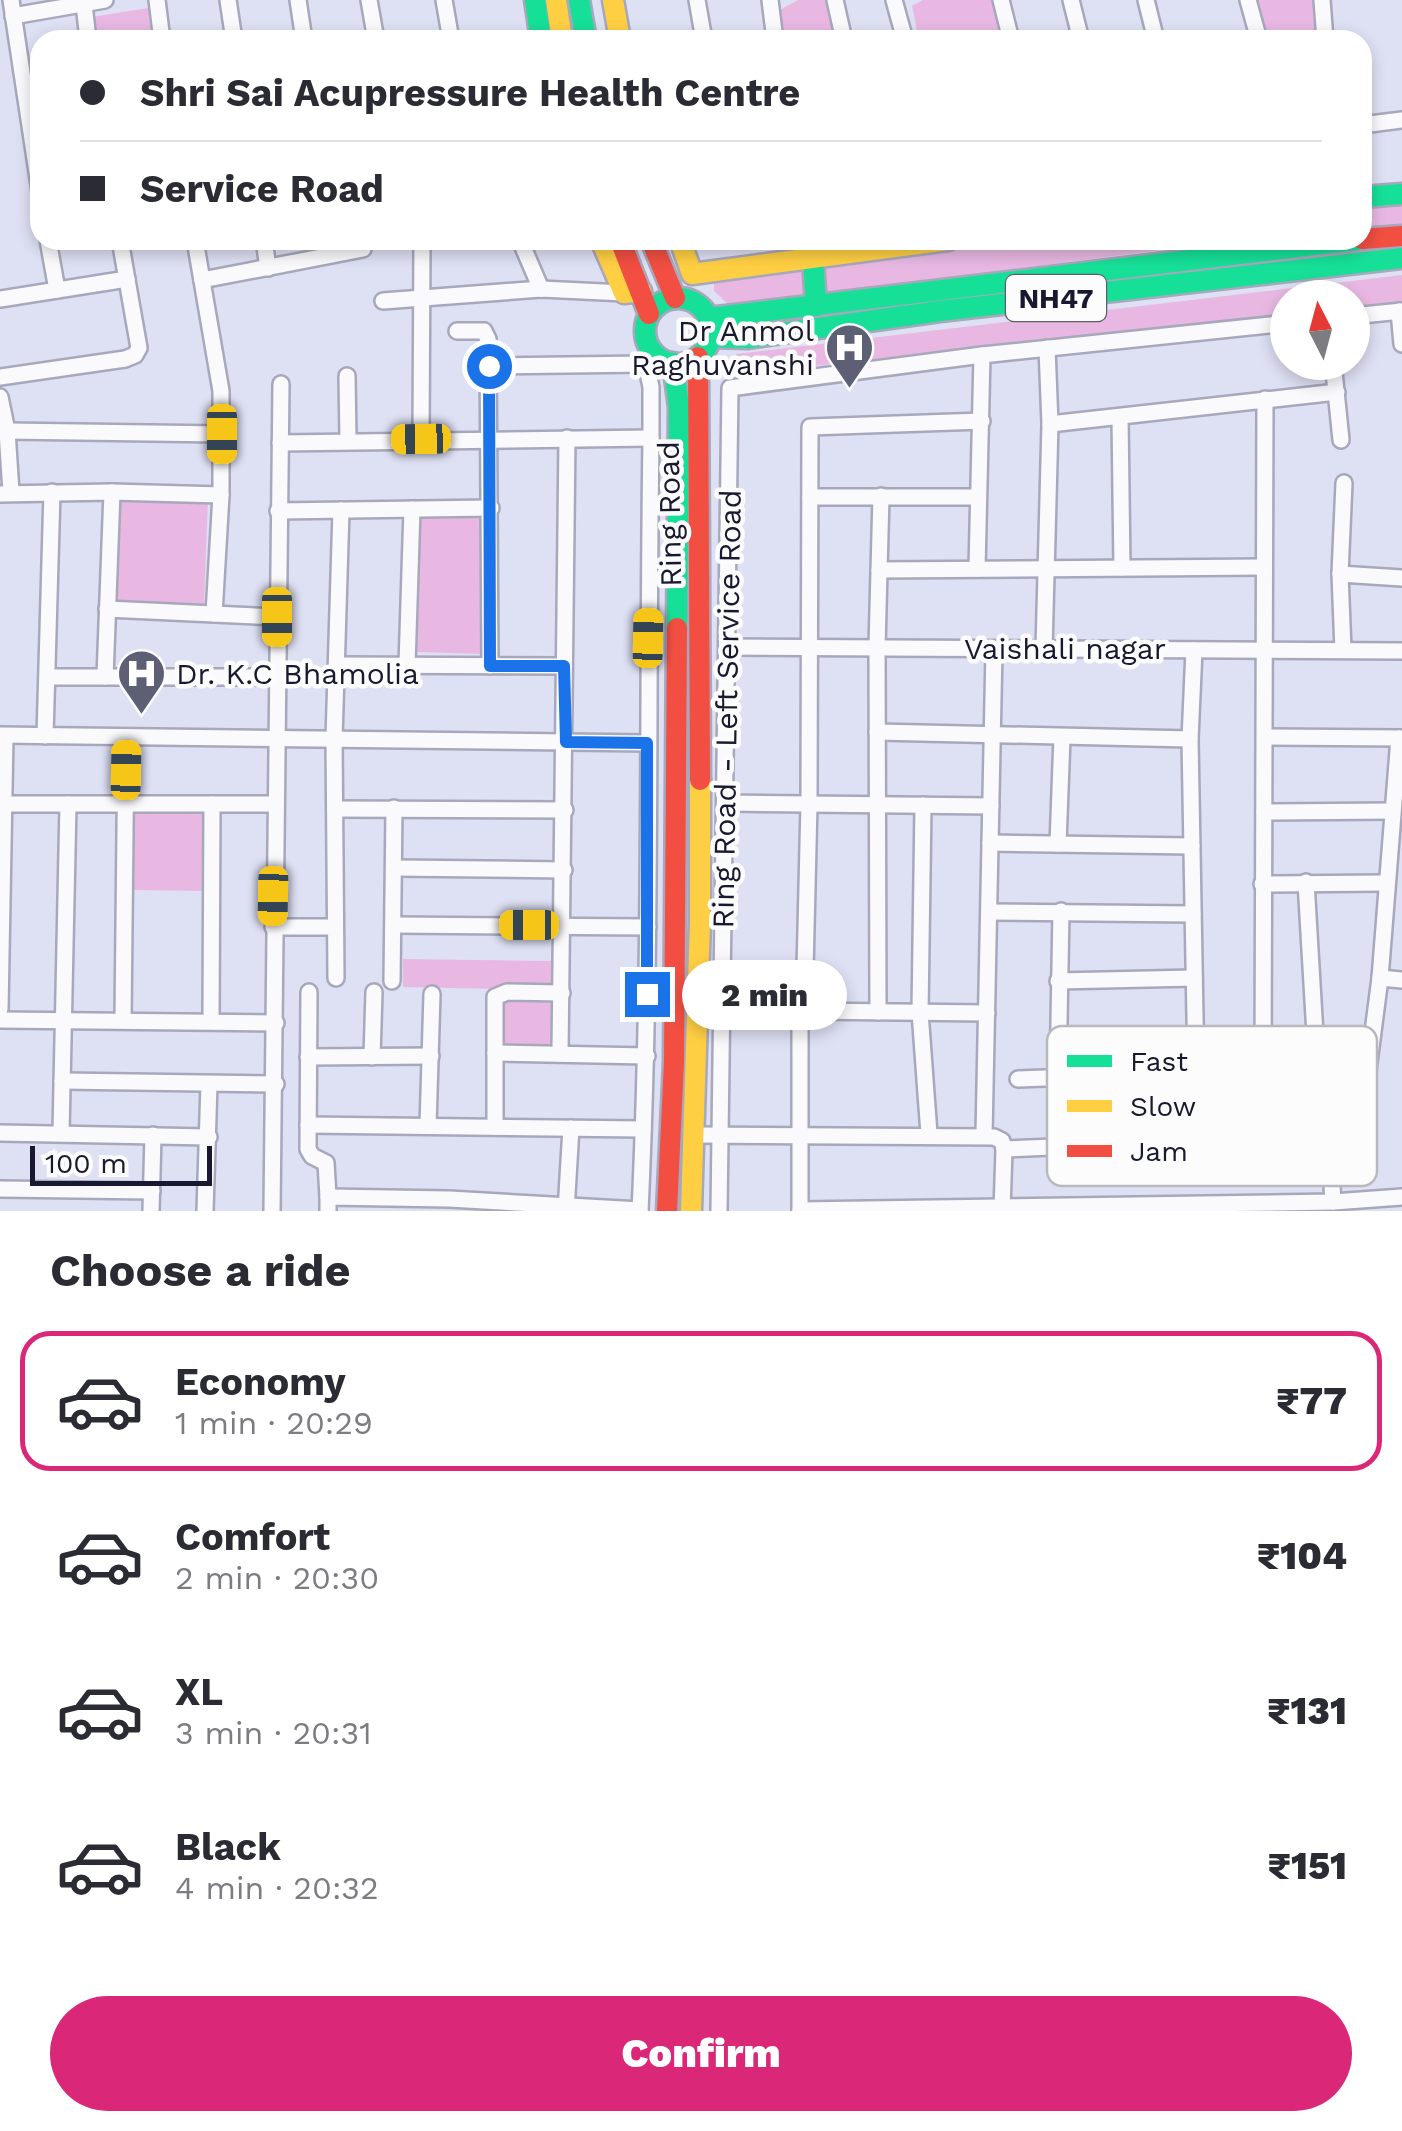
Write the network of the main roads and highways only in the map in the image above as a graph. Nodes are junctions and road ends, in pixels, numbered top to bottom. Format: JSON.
{"nodes":[{"id":1,"x":535,"y":0,"type":"edge"},
{"id":2,"x":556,"y":0,"type":"edge"},
{"id":3,"x":579,"y":0,"type":"edge"},
{"id":4,"x":613,"y":0,"type":"edge"},
{"id":5,"x":540,"y":30,"type":"edge"},
{"id":6,"x":560,"y":30,"type":"edge"},
{"id":7,"x":584,"y":30,"type":"edge"},
{"id":8,"x":618,"y":30,"type":"edge"},
{"id":9,"x":1402,"y":194,"type":"edge"},
{"id":10,"x":1372,"y":197,"type":"edge"},
{"id":11,"x":1402,"y":236,"type":"edge"},
{"id":12,"x":1372,"y":239,"type":"edge"},
{"id":13,"x":607,"y":250,"type":"edge"},
{"id":14,"x":622,"y":250,"type":"edge"},
{"id":15,"x":656,"y":250,"type":"edge"},
{"id":16,"x":684,"y":250,"type":"edge"},
{"id":17,"x":873,"y":250,"type":"edge"},
{"id":18,"x":1277,"y":250,"type":"edge"},
{"id":19,"x":813,"y":258,"type":"junction"},
{"id":20,"x":1402,"y":258,"type":"edge"},
{"id":21,"x":632,"y":292,"type":"junction"},
{"id":22,"x":674,"y":298,"type":"junction"},
{"id":23,"x":816,"y":306,"type":"junction"},
{"id":24,"x":649,"y":314,"type":"junction"},
{"id":25,"x":710,"y":328,"type":"junction"},
{"id":26,"x":698,"y":357,"type":"junction"},
{"id":27,"x":659,"y":362,"type":"junction"},
{"id":28,"x":666,"y":1211,"type":"edge"},
{"id":29,"x":691,"y":1211,"type":"edge"}],
"edges":[{"from":1,"to":5,"type":"main road"},
{"from":2,"to":6,"type":"main road"},
{"from":3,"to":7,"type":"main road"},
{"from":4,"to":8,"type":"main road"},
{"from":9,"to":10,"type":"main road"},
{"from":11,"to":12,"type":"main road"},
{"from":13,"to":21,"type":"main road"},
{"from":14,"to":21,"type":"main road"},
{"from":15,"to":22,"type":"main road"},
{"from":16,"to":19,"type":"main road"},
{"from":17,"to":19,"type":"main road"},
{"from":18,"to":23,"type":"main road"},
{"from":19,"to":23,"type":"main road"},
{"from":20,"to":25,"type":"main road","number":"NH47"},
{"from":21,"to":24,"type":"main road"},
{"from":22,"to":24,"type":"main road"},
{"from":22,"to":25,"type":"main road"},
{"from":23,"to":25,"type":"main road"},
{"from":24,"to":27,"type":"main road"},
{"from":25,"to":26,"type":"main road"},
{"from":26,"to":27,"type":"main road"},
{"from":26,"to":29,"type":"main road","name":"Ring Road"},
{"from":27,"to":28,"type":"main road","name":"Ring Road"}]}
